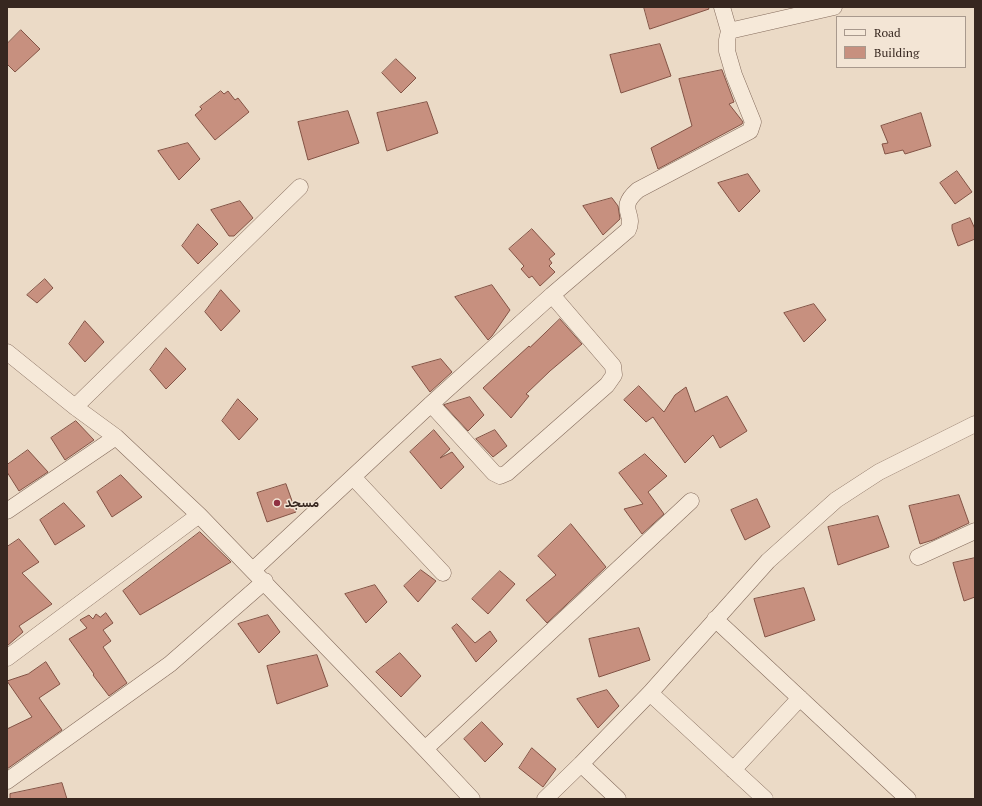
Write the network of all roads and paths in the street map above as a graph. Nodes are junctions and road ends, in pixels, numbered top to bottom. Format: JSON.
{"nodes":[{"id":1,"x":722,"y":7,"type":"edge"},
{"id":2,"x":834,"y":7,"type":"edge"},
{"id":3,"x":729,"y":31,"type":"junction"},
{"id":4,"x":300,"y":187,"type":"dead end"},
{"id":5,"x":552,"y":295,"type":"junction"},
{"id":6,"x":7,"y":352,"type":"edge"},
{"id":7,"x":431,"y":404,"type":"junction"},
{"id":8,"x":75,"y":407,"type":"junction"},
{"id":9,"x":975,"y":424,"type":"edge"},
{"id":10,"x":116,"y":437,"type":"junction"},
{"id":11,"x":353,"y":477,"type":"junction"},
{"id":12,"x":691,"y":501,"type":"dead end"},
{"id":13,"x":7,"y":511,"type":"edge"},
{"id":14,"x":200,"y":515,"type":"junction"},
{"id":15,"x":975,"y":531,"type":"edge"},
{"id":16,"x":918,"y":557,"type":"dead end"},
{"id":17,"x":253,"y":570,"type":"junction"},
{"id":18,"x":443,"y":573,"type":"dead end"},
{"id":19,"x":265,"y":581,"type":"junction"},
{"id":20,"x":715,"y":619,"type":"junction"},
{"id":21,"x":7,"y":658,"type":"edge"},
{"id":22,"x":650,"y":693,"type":"junction"},
{"id":23,"x":800,"y":698,"type":"junction"},
{"id":24,"x":425,"y":749,"type":"junction"},
{"id":25,"x":581,"y":764,"type":"junction"},
{"id":26,"x":733,"y":770,"type":"junction"},
{"id":27,"x":7,"y":782,"type":"edge"},
{"id":28,"x":906,"y":798,"type":"edge"},
{"id":29,"x":472,"y":799,"type":"edge"},
{"id":30,"x":545,"y":799,"type":"edge"},
{"id":31,"x":618,"y":799,"type":"edge"},
{"id":32,"x":765,"y":799,"type":"edge"}],
"edges":[{"from":1,"to":3,"type":"street"},
{"from":2,"to":3,"type":"street"},
{"from":3,"to":5,"type":"street"},
{"from":4,"to":8,"type":"street"},
{"from":5,"to":7,"type":"street"},
{"from":5,"to":7,"type":"street"},
{"from":6,"to":8,"type":"street"},
{"from":7,"to":11,"type":"street"},
{"from":8,"to":10,"type":"street"},
{"from":9,"to":20,"type":"street"},
{"from":10,"to":13,"type":"street"},
{"from":10,"to":14,"type":"street"},
{"from":11,"to":17,"type":"street"},
{"from":11,"to":18,"type":"street"},
{"from":12,"to":24,"type":"street"},
{"from":14,"to":17,"type":"street"},
{"from":14,"to":21,"type":"street"},
{"from":15,"to":16,"type":"street"},
{"from":17,"to":19,"type":"street"},
{"from":19,"to":24,"type":"street"},
{"from":19,"to":27,"type":"street"},
{"from":20,"to":22,"type":"street"},
{"from":20,"to":23,"type":"street"},
{"from":22,"to":25,"type":"street"},
{"from":22,"to":26,"type":"street"},
{"from":23,"to":26,"type":"street"},
{"from":23,"to":28,"type":"street"},
{"from":24,"to":29,"type":"street"},
{"from":25,"to":30,"type":"street"},
{"from":25,"to":31,"type":"street"},
{"from":26,"to":32,"type":"street"}]}
